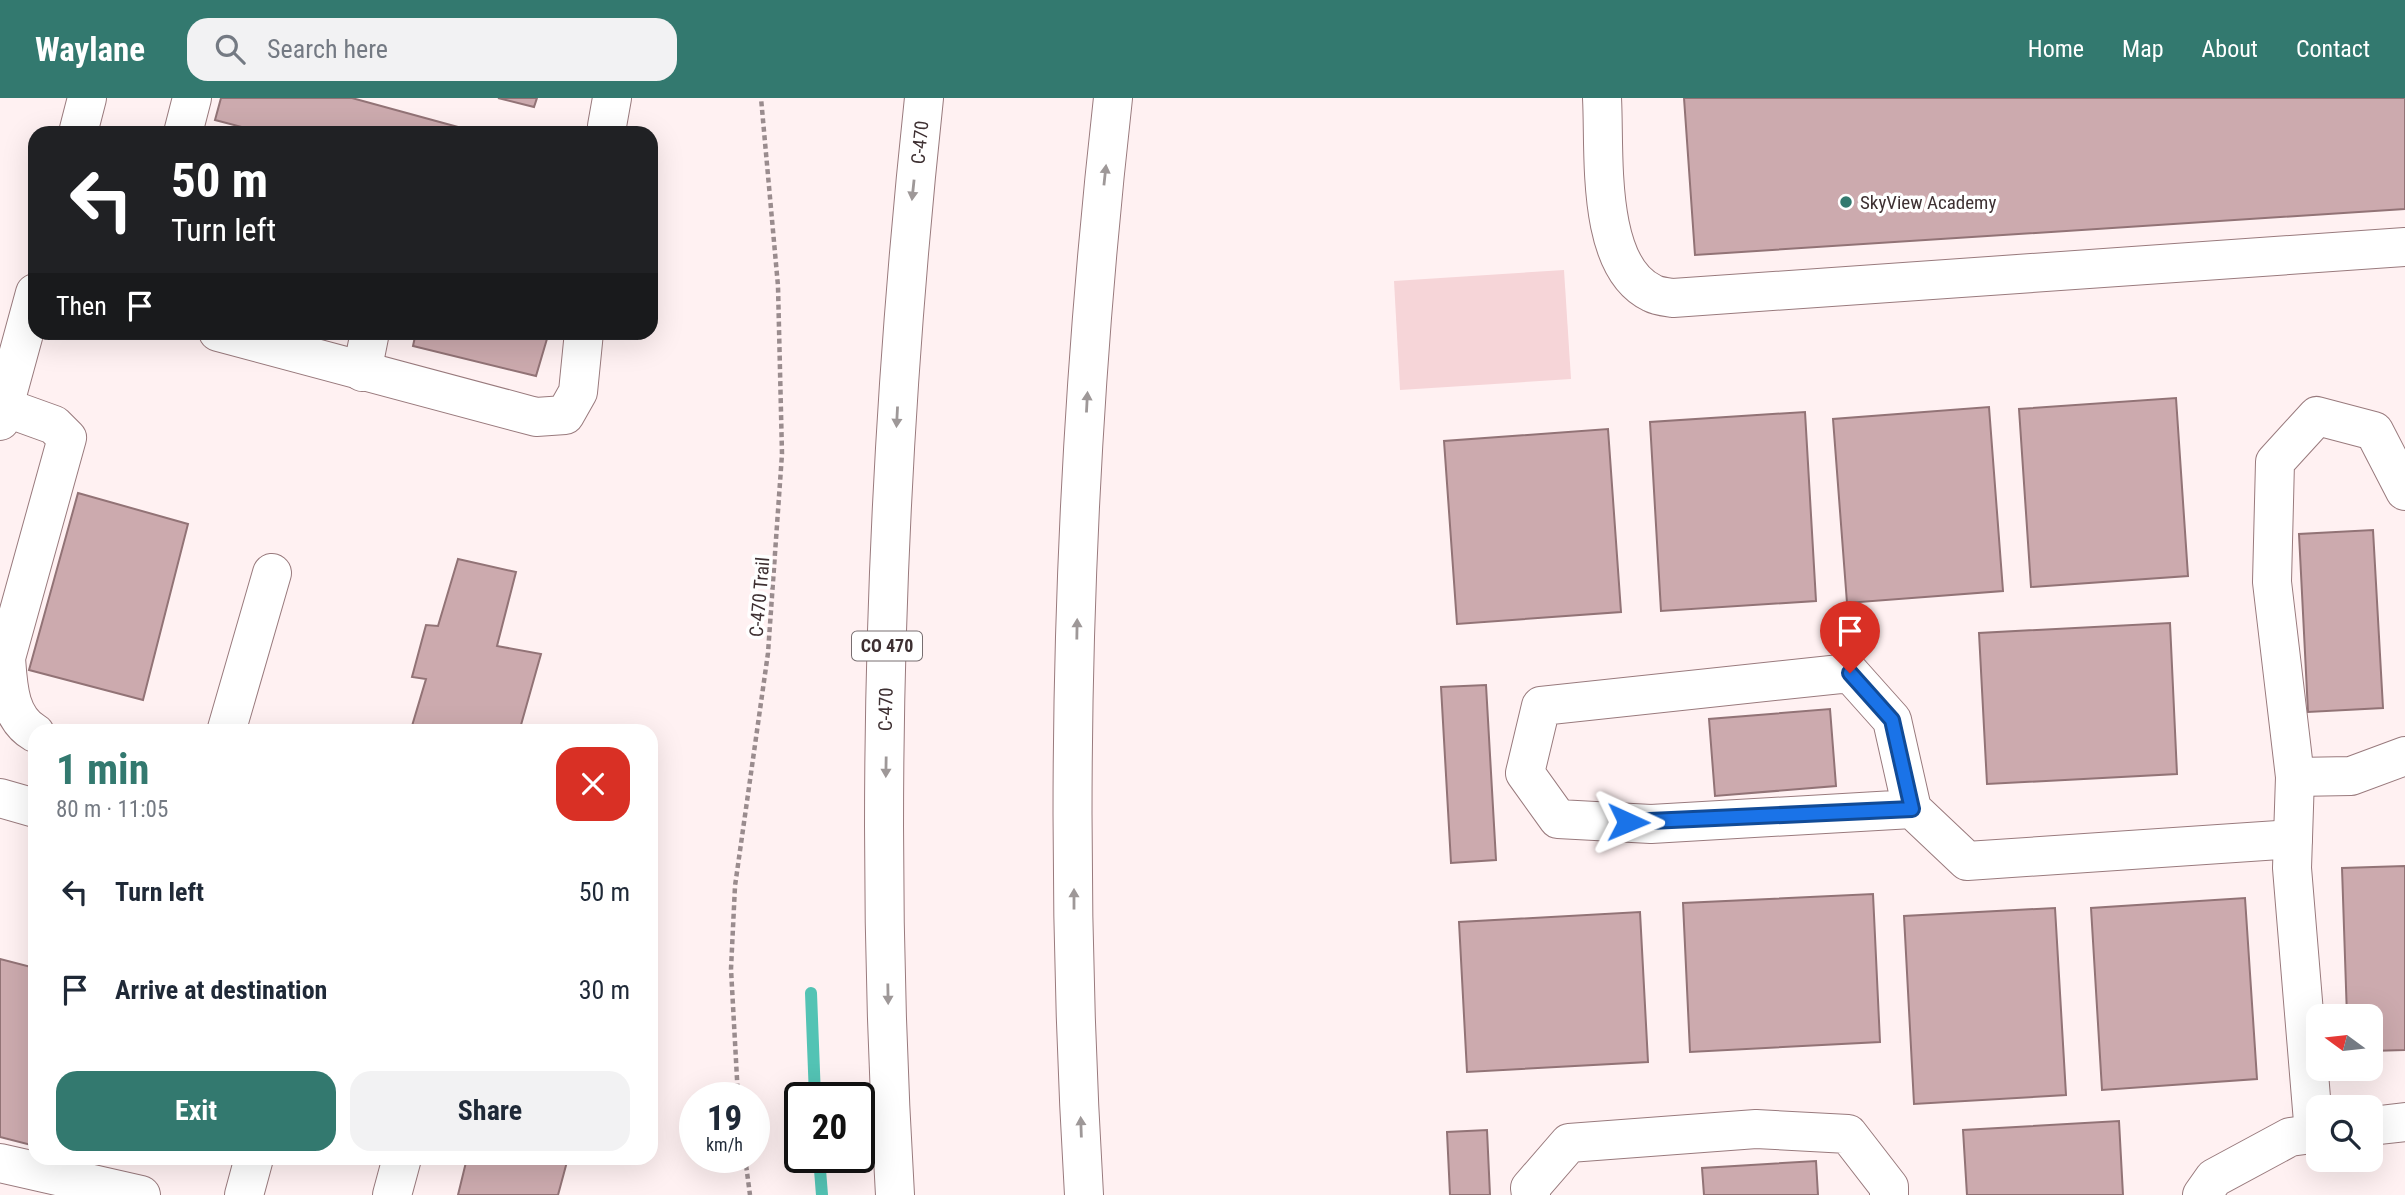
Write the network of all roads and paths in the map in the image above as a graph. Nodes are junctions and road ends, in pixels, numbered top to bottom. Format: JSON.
{"nodes":[{"id":1,"x":88,"y":98,"type":"edge"},
{"id":2,"x":192,"y":98,"type":"edge"},
{"id":3,"x":761,"y":98,"type":"edge"},
{"id":4,"x":924,"y":98,"type":"edge"},
{"id":5,"x":1113,"y":98,"type":"edge"},
{"id":6,"x":1602,"y":98,"type":"edge"},
{"id":7,"x":80,"y":126,"type":"edge"},
{"id":8,"x":185,"y":126,"type":"edge"},
{"id":9,"x":2405,"y":247,"type":"edge"},
{"id":10,"x":28,"y":319,"type":"edge"},
{"id":11,"x":247,"y":340,"type":"edge"},
{"id":12,"x":368,"y":340,"type":"edge"},
{"id":13,"x":583,"y":340,"type":"edge"},
{"id":14,"x":362,"y":372,"type":"junction"},
{"id":15,"x":2,"y":414,"type":"edge"},
{"id":16,"x":2405,"y":491,"type":"edge"},
{"id":17,"x":272,"y":573,"type":"dead end"},
{"id":18,"x":228,"y":724,"type":"edge"},
{"id":19,"x":28,"y":729,"type":"edge"},
{"id":20,"x":2405,"y":755,"type":"edge"},
{"id":21,"x":2295,"y":777,"type":"junction"},
{"id":22,"x":0,"y":798,"type":"edge"},
{"id":23,"x":28,"y":806,"type":"edge"},
{"id":24,"x":1912,"y":809,"type":"junction"},
{"id":25,"x":2293,"y":839,"type":"junction"},
{"id":26,"x":737,"y":1082,"type":"edge"},
{"id":27,"x":2312,"y":1095,"type":"edge"},
{"id":28,"x":2405,"y":1122,"type":"edge"},
{"id":29,"x":2383,"y":1125,"type":"edge"},
{"id":30,"x":2306,"y":1135,"type":"edge"},
{"id":31,"x":0,"y":1163,"type":"edge"},
{"id":32,"x":252,"y":1165,"type":"edge"},
{"id":33,"x":400,"y":1165,"type":"edge"},
{"id":34,"x":747,"y":1173,"type":"edge"},
{"id":35,"x":141,"y":1195,"type":"edge"},
{"id":36,"x":244,"y":1195,"type":"edge"},
{"id":37,"x":392,"y":1195,"type":"edge"},
{"id":38,"x":750,"y":1195,"type":"edge"},
{"id":39,"x":895,"y":1195,"type":"edge"},
{"id":40,"x":1084,"y":1195,"type":"edge"},
{"id":41,"x":1531,"y":1195,"type":"edge"},
{"id":42,"x":1889,"y":1195,"type":"edge"},
{"id":43,"x":2202,"y":1195,"type":"edge"}],
"edges":[{"from":1,"to":7,"type":"main road"},
{"from":2,"to":8,"type":"main road"},
{"from":3,"to":26,"type":"path","name":"C-470 Trail"},
{"from":4,"to":39,"type":"main road","name":"C-470","number":"CO 470","one_way":true},
{"from":40,"to":5,"type":"main road","one_way":true},
{"from":6,"to":9,"type":"main road"},
{"from":10,"to":15,"type":"main road"},
{"from":11,"to":14,"type":"main road"},
{"from":12,"to":14,"type":"main road"},
{"from":13,"to":14,"type":"main road"},
{"from":15,"to":19,"type":"main road"},
{"from":16,"to":21,"type":"main road"},
{"from":17,"to":18,"type":"main road"},
{"from":20,"to":21,"type":"main road"},
{"from":21,"to":25,"type":"main road"},
{"from":22,"to":23,"type":"main road"},
{"from":24,"to":24,"type":"main road"},
{"from":24,"to":25,"type":"main road"},
{"from":25,"to":27,"type":"main road"},
{"from":28,"to":29,"type":"main road"},
{"from":30,"to":43,"type":"main road"},
{"from":31,"to":35,"type":"main road"},
{"from":32,"to":36,"type":"main road"},
{"from":33,"to":37,"type":"main road"},
{"from":34,"to":38,"type":"path"},
{"from":41,"to":42,"type":"main road"}]}
